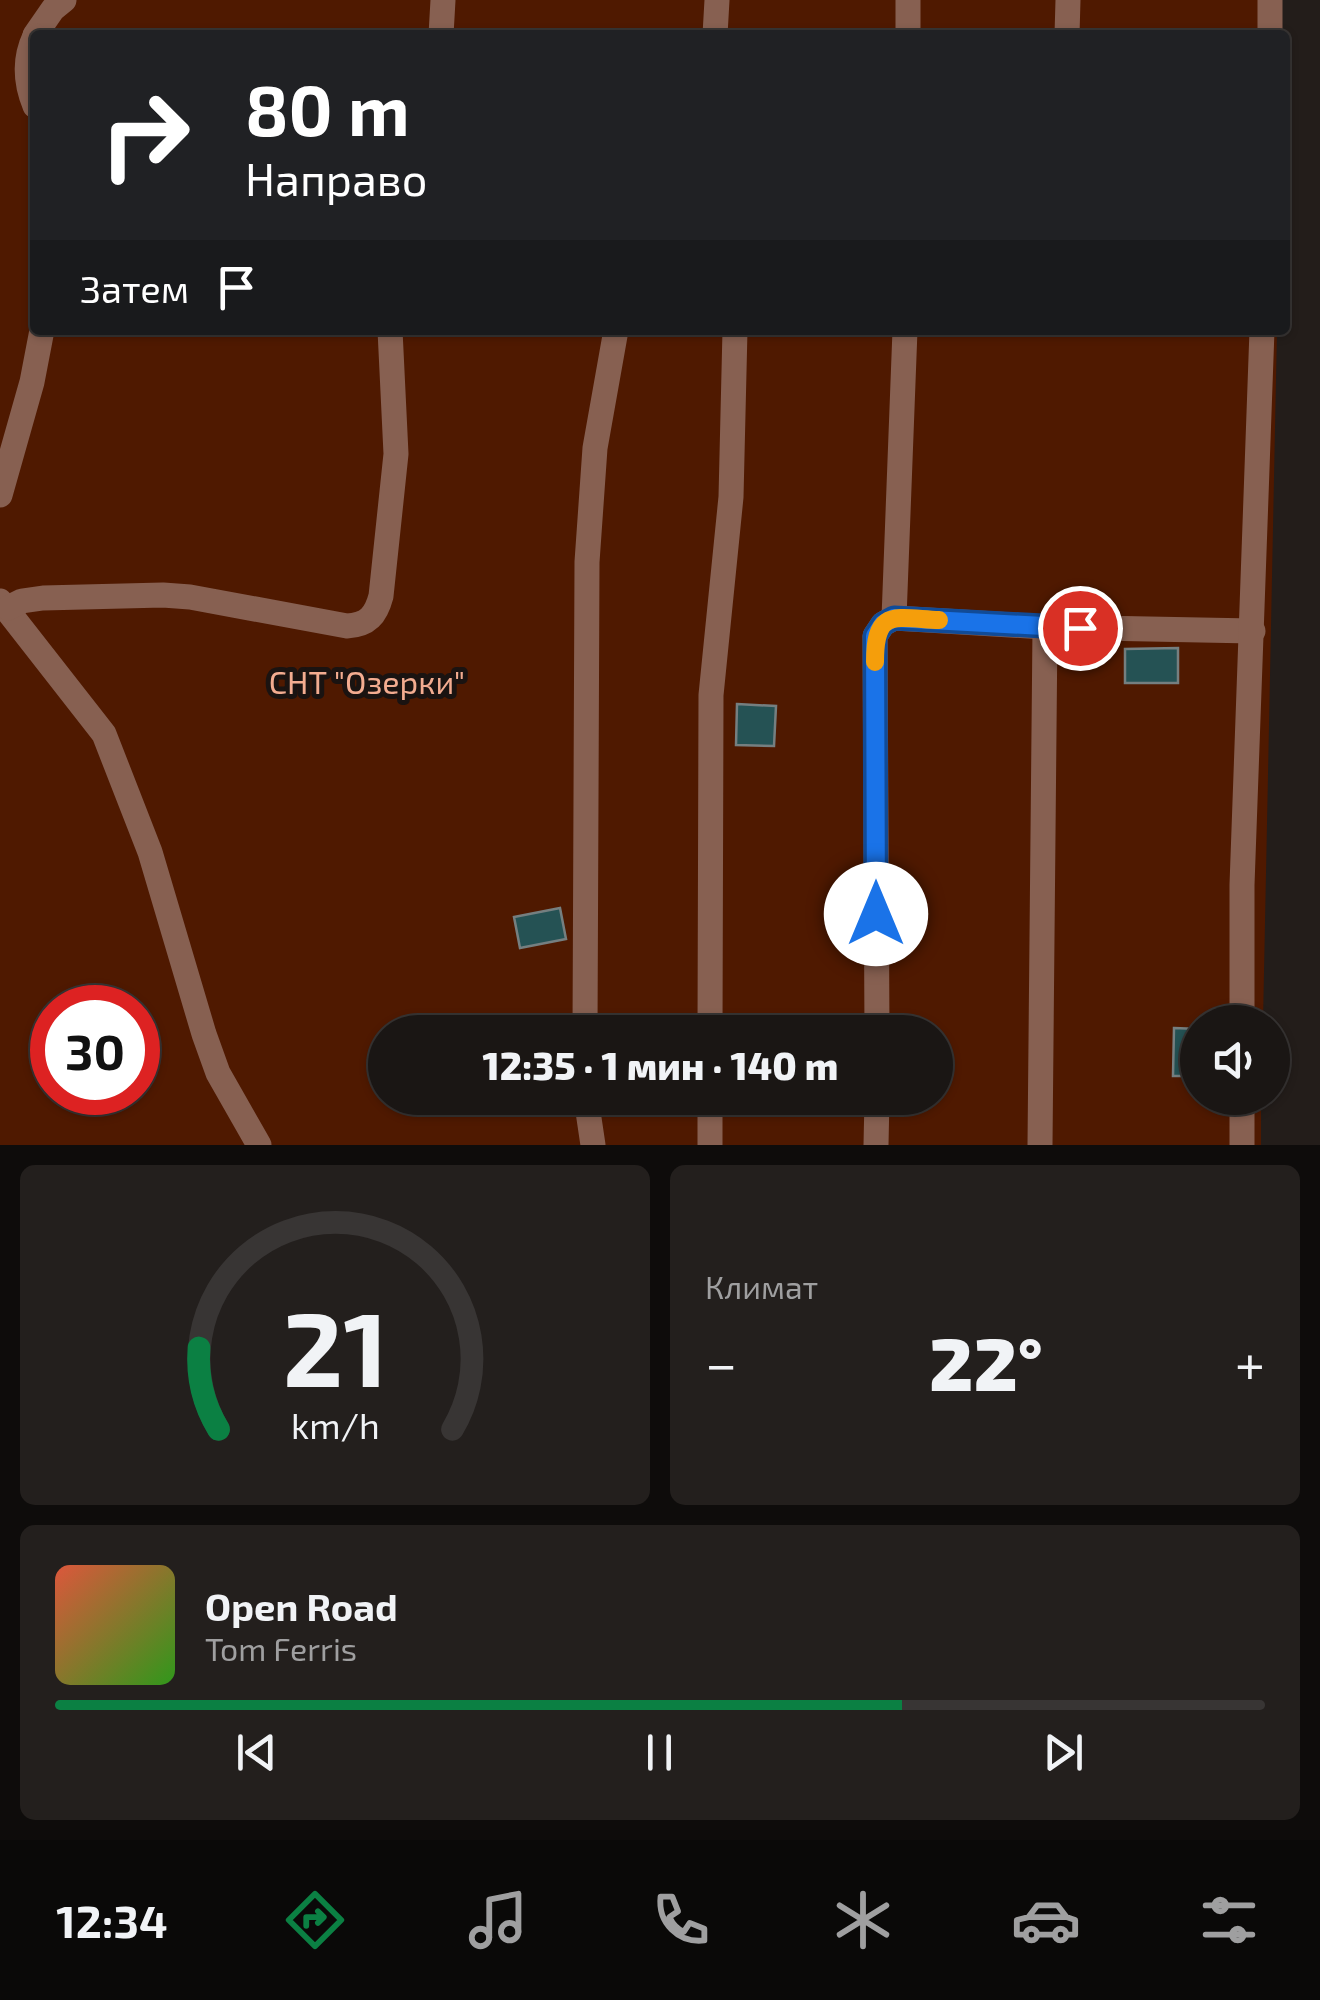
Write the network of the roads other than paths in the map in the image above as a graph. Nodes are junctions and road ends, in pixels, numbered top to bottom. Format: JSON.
{"nodes":[{"id":1,"x":64,"y":0,"type":"edge"},
{"id":2,"x":444,"y":0,"type":"edge"},
{"id":3,"x":716,"y":0,"type":"edge"},
{"id":4,"x":908,"y":0,"type":"edge"},
{"id":5,"x":1068,"y":0,"type":"edge"},
{"id":6,"x":1270,"y":0,"type":"edge"},
{"id":7,"x":38,"y":30,"type":"edge"},
{"id":8,"x":441,"y":30,"type":"edge"},
{"id":9,"x":715,"y":30,"type":"edge"},
{"id":10,"x":908,"y":30,"type":"edge"},
{"id":11,"x":1067,"y":30,"type":"edge"},
{"id":12,"x":1270,"y":30,"type":"edge"},
{"id":13,"x":30,"y":46,"type":"edge"},
{"id":14,"x":30,"y":88,"type":"edge"},
{"id":15,"x":41,"y":335,"type":"edge"},
{"id":16,"x":390,"y":335,"type":"edge"},
{"id":17,"x":615,"y":335,"type":"edge"},
{"id":18,"x":735,"y":335,"type":"edge"},
{"id":19,"x":905,"y":335,"type":"edge"},
{"id":20,"x":1262,"y":335,"type":"edge"},
{"id":21,"x":0,"y":495,"type":"edge"},
{"id":22,"x":4,"y":605,"type":"edge"},
{"id":23,"x":894,"y":618,"type":"junction"},
{"id":24,"x":1046,"y":626,"type":"junction"},
{"id":25,"x":1253,"y":632,"type":"junction"},
{"id":26,"x":1242,"y":1005,"type":"edge"},
{"id":27,"x":586,"y":1015,"type":"edge"},
{"id":28,"x":710,"y":1015,"type":"edge"},
{"id":29,"x":876,"y":1015,"type":"edge"},
{"id":30,"x":589,"y":1115,"type":"edge"},
{"id":31,"x":710,"y":1115,"type":"edge"},
{"id":32,"x":877,"y":1115,"type":"edge"},
{"id":33,"x":1242,"y":1115,"type":"edge"},
{"id":34,"x":258,"y":1145,"type":"edge"},
{"id":35,"x":593,"y":1145,"type":"edge"},
{"id":36,"x":710,"y":1145,"type":"edge"},
{"id":37,"x":876,"y":1145,"type":"edge"},
{"id":38,"x":1040,"y":1145,"type":"edge"},
{"id":39,"x":1242,"y":1145,"type":"edge"}],
"edges":[{"from":1,"to":7,"type":"street"},
{"from":2,"to":8,"type":"street"},
{"from":3,"to":9,"type":"street"},
{"from":4,"to":10,"type":"street"},
{"from":5,"to":11,"type":"street"},
{"from":6,"to":12,"type":"street"},
{"from":13,"to":14,"type":"street"},
{"from":15,"to":21,"type":"street"},
{"from":16,"to":22,"type":"street"},
{"from":17,"to":27,"type":"street"},
{"from":18,"to":28,"type":"street"},
{"from":19,"to":23,"type":"street"},
{"from":20,"to":25,"type":"street"},
{"from":22,"to":34,"type":"street"},
{"from":23,"to":24,"type":"street"},
{"from":23,"to":29,"type":"street"},
{"from":24,"to":25,"type":"street"},
{"from":24,"to":38,"type":"street"},
{"from":25,"to":26,"type":"street"},
{"from":30,"to":35,"type":"street"},
{"from":31,"to":36,"type":"street"},
{"from":32,"to":37,"type":"street"},
{"from":33,"to":39,"type":"street"}]}
